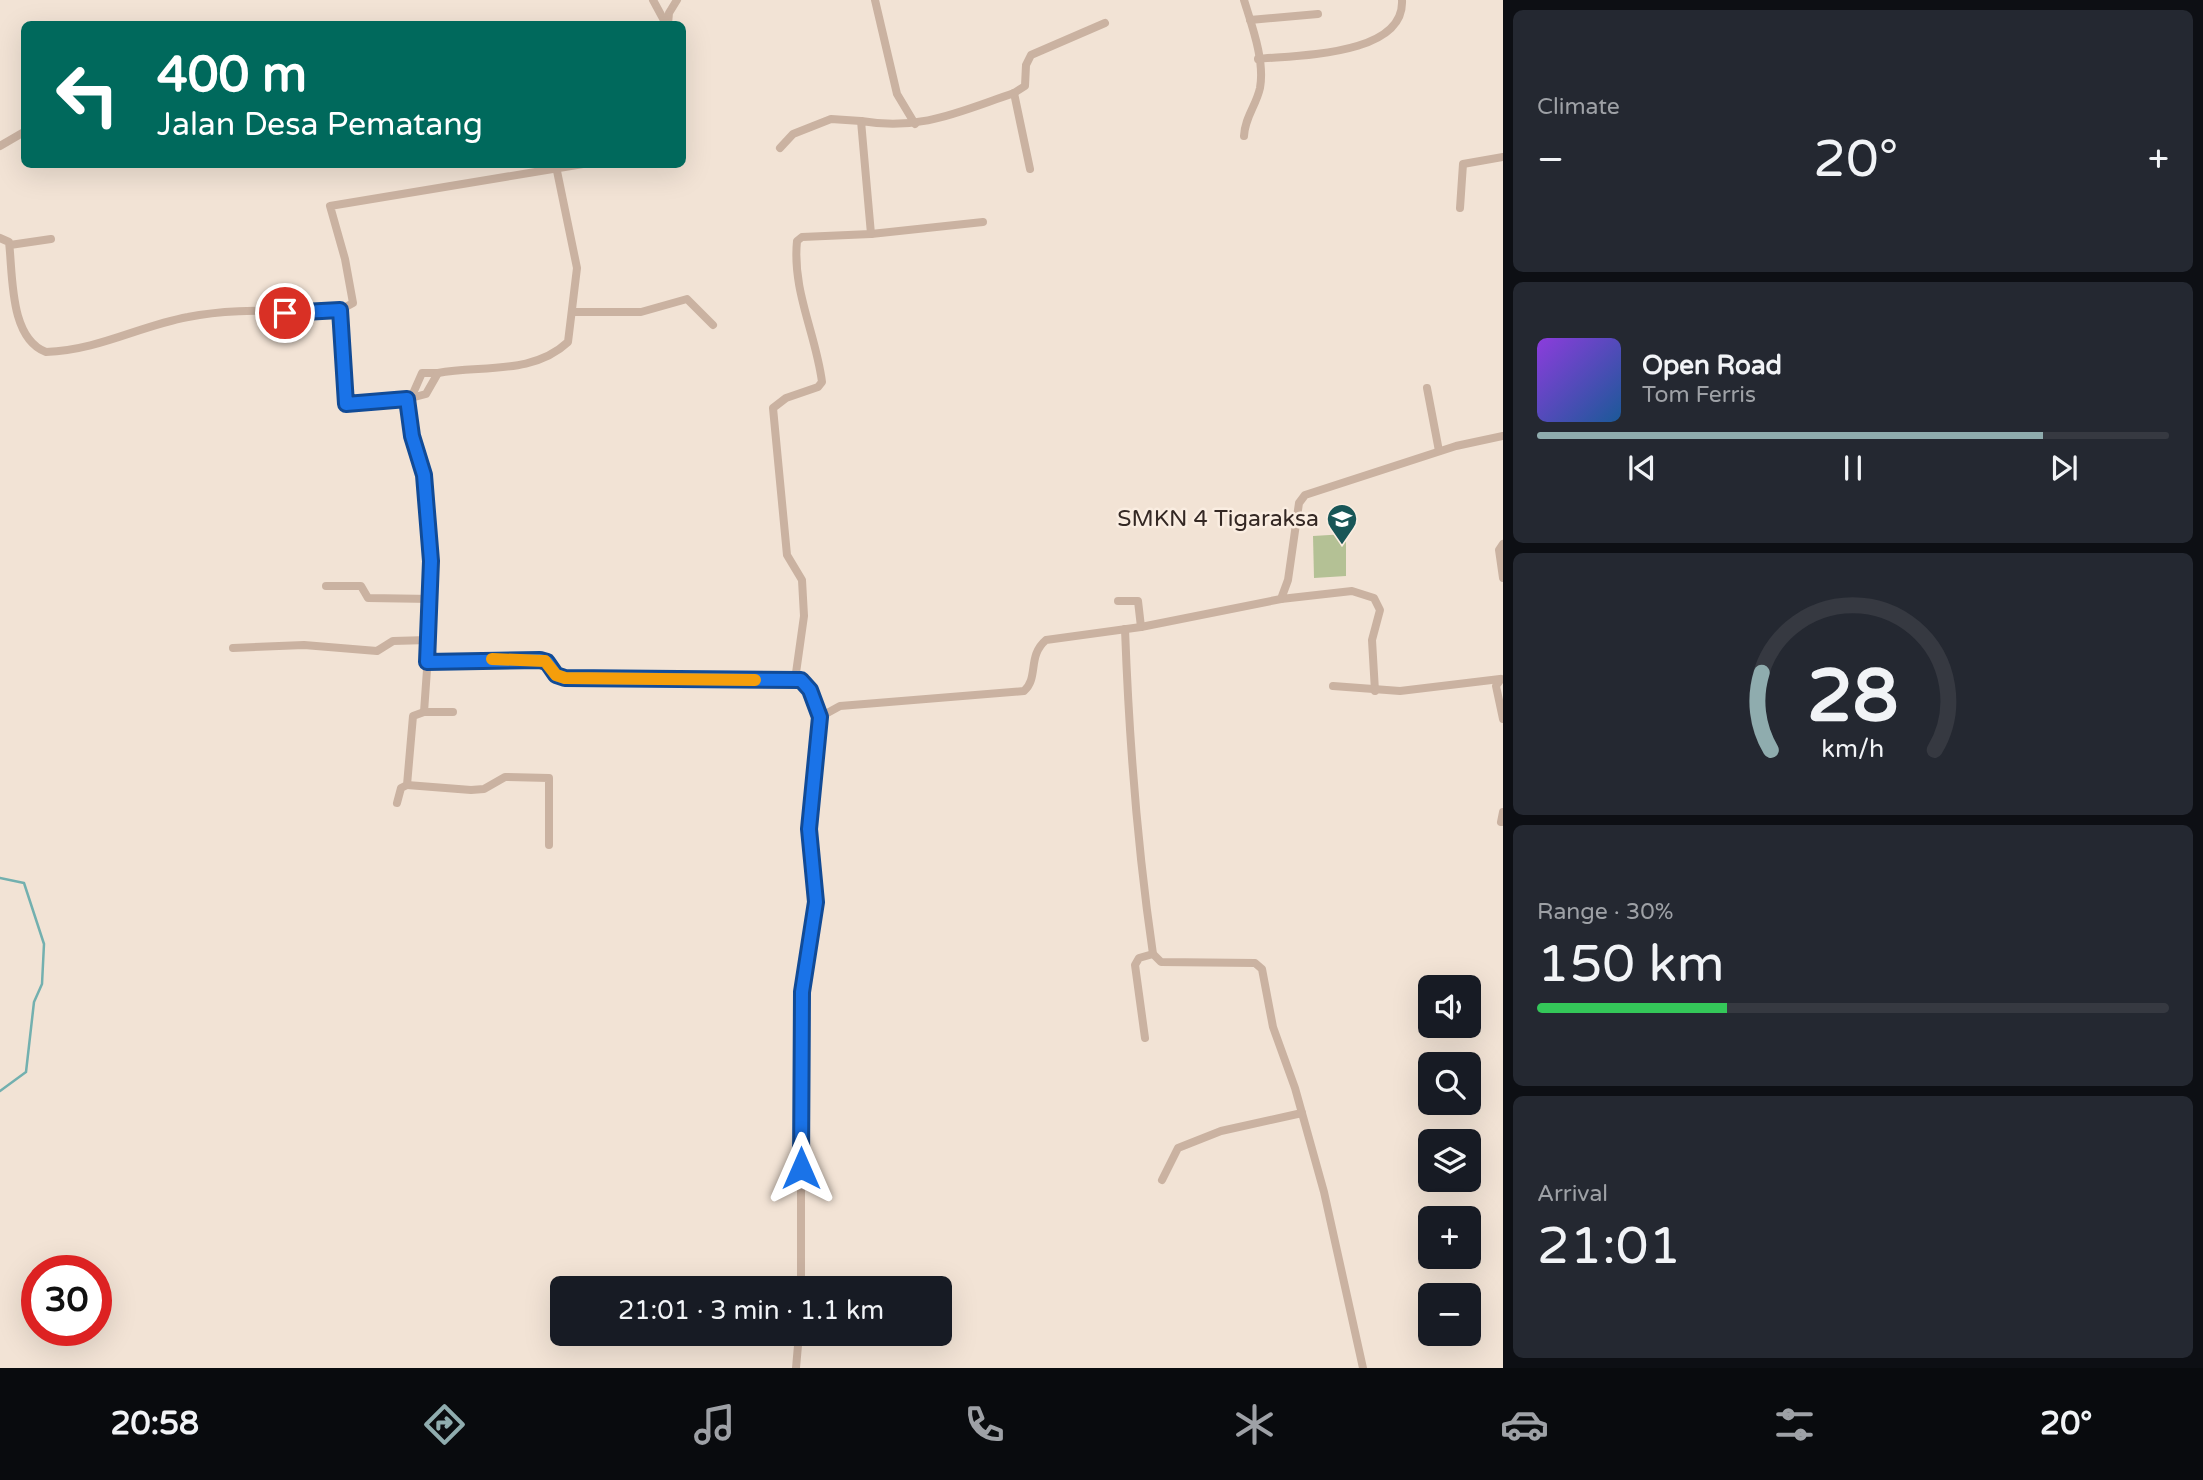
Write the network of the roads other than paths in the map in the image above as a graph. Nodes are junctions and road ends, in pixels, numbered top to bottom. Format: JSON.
{"nodes":[{"id":1,"x":653,"y":0,"type":"edge"},
{"id":2,"x":677,"y":0,"type":"edge"},
{"id":3,"x":875,"y":0,"type":"edge"},
{"id":4,"x":1244,"y":0,"type":"edge"},
{"id":5,"x":1402,"y":0,"type":"edge"},
{"id":6,"x":1318,"y":14,"type":"dead end"},
{"id":7,"x":1250,"y":20,"type":"junction"},
{"id":8,"x":665,"y":21,"type":"edge"},
{"id":9,"x":668,"y":21,"type":"edge"},
{"id":10,"x":1105,"y":23,"type":"dead end"},
{"id":11,"x":1258,"y":60,"type":"junction"},
{"id":12,"x":1014,"y":93,"type":"junction"},
{"id":13,"x":861,"y":121,"type":"junction"},
{"id":14,"x":915,"y":124,"type":"junction"},
{"id":15,"x":21,"y":134,"type":"edge"},
{"id":16,"x":1244,"y":136,"type":"dead end"},
{"id":17,"x":0,"y":146,"type":"edge"},
{"id":18,"x":780,"y":148,"type":"dead end"},
{"id":19,"x":1503,"y":157,"type":"edge"},
{"id":20,"x":568,"y":168,"type":"edge"},
{"id":21,"x":1030,"y":169,"type":"dead end"},
{"id":22,"x":557,"y":171,"type":"junction"},
{"id":23,"x":1461,"y":208,"type":"dead end"},
{"id":24,"x":983,"y":222,"type":"dead end"},
{"id":25,"x":871,"y":234,"type":"junction"},
{"id":26,"x":0,"y":238,"type":"edge"},
{"id":27,"x":51,"y":239,"type":"dead end"},
{"id":28,"x":10,"y":246,"type":"junction"},
{"id":29,"x":340,"y":310,"type":"junction"},
{"id":30,"x":573,"y":312,"type":"junction"},
{"id":31,"x":713,"y":325,"type":"dead end"},
{"id":32,"x":438,"y":373,"type":"junction"},
{"id":33,"x":1427,"y":388,"type":"dead end"},
{"id":34,"x":409,"y":398,"type":"junction"},
{"id":35,"x":1503,"y":436,"type":"edge"},
{"id":36,"x":1439,"y":451,"type":"junction"},
{"id":37,"x":1503,"y":544,"type":"edge"},
{"id":38,"x":1503,"y":578,"type":"edge"},
{"id":39,"x":326,"y":586,"type":"dead end"},
{"id":40,"x":432,"y":599,"type":"junction"},
{"id":41,"x":1281,"y":599,"type":"junction"},
{"id":42,"x":1118,"y":601,"type":"dead end"},
{"id":43,"x":1141,"y":626,"type":"junction"},
{"id":44,"x":1125,"y":629,"type":"junction"},
{"id":45,"x":428,"y":640,"type":"junction"},
{"id":46,"x":233,"y":648,"type":"dead end"},
{"id":47,"x":427,"y":662,"type":"junction"},
{"id":48,"x":1502,"y":678,"type":"edge"},
{"id":49,"x":794,"y":680,"type":"junction"},
{"id":50,"x":1333,"y":686,"type":"dead end"},
{"id":51,"x":1376,"y":691,"type":"junction"},
{"id":52,"x":424,"y":712,"type":"junction"},
{"id":53,"x":453,"y":712,"type":"dead end"},
{"id":54,"x":820,"y":717,"type":"junction"},
{"id":55,"x":1503,"y":719,"type":"edge"},
{"id":56,"x":407,"y":785,"type":"junction"},
{"id":57,"x":397,"y":803,"type":"dead end"},
{"id":58,"x":549,"y":845,"type":"dead end"},
{"id":59,"x":1153,"y":954,"type":"junction"},
{"id":60,"x":1145,"y":1038,"type":"dead end"},
{"id":61,"x":1302,"y":1113,"type":"junction"},
{"id":62,"x":1162,"y":1180,"type":"dead end"},
{"id":63,"x":801,"y":1276,"type":"edge"},
{"id":64,"x":798,"y":1346,"type":"edge"},
{"id":65,"x":796,"y":1368,"type":"edge"},
{"id":66,"x":1363,"y":1368,"type":"edge"}],
"edges":[{"from":1,"to":8,"type":"street"},
{"from":2,"to":9,"type":"street"},
{"from":3,"to":14,"type":"street"},
{"from":4,"to":7,"type":"street"},
{"from":5,"to":11,"type":"street"},
{"from":6,"to":7,"type":"street"},
{"from":7,"to":11,"type":"street"},
{"from":10,"to":12,"type":"street"},
{"from":11,"to":16,"type":"street"},
{"from":12,"to":14,"type":"street"},
{"from":12,"to":21,"type":"street"},
{"from":13,"to":14,"type":"street"},
{"from":13,"to":18,"type":"street"},
{"from":13,"to":25,"type":"street"},
{"from":15,"to":17,"type":"street"},
{"from":19,"to":23,"type":"street"},
{"from":20,"to":22,"type":"street"},
{"from":22,"to":29,"type":"street"},
{"from":22,"to":30,"type":"street"},
{"from":24,"to":25,"type":"street"},
{"from":25,"to":49,"type":"street"},
{"from":26,"to":28,"type":"street"},
{"from":27,"to":28,"type":"street"},
{"from":28,"to":29,"type":"street"},
{"from":29,"to":34,"type":"street"},
{"from":30,"to":31,"type":"street"},
{"from":30,"to":32,"type":"street"},
{"from":32,"to":34,"type":"street"},
{"from":32,"to":34,"type":"street"},
{"from":33,"to":36,"type":"street"},
{"from":34,"to":40,"type":"street"},
{"from":35,"to":36,"type":"street"},
{"from":36,"to":41,"type":"street"},
{"from":37,"to":38,"type":"street"},
{"from":39,"to":40,"type":"street"},
{"from":40,"to":45,"type":"street"},
{"from":41,"to":43,"type":"street"},
{"from":41,"to":51,"type":"street"},
{"from":42,"to":43,"type":"street"},
{"from":43,"to":44,"type":"street"},
{"from":44,"to":54,"type":"street"},
{"from":44,"to":59,"type":"street"},
{"from":45,"to":46,"type":"street"},
{"from":45,"to":47,"type":"street"},
{"from":47,"to":49,"type":"street"},
{"from":47,"to":52,"type":"street"},
{"from":48,"to":51,"type":"street"},
{"from":48,"to":55,"type":"street"},
{"from":49,"to":54,"type":"street"},
{"from":50,"to":51,"type":"street"},
{"from":52,"to":53,"type":"street"},
{"from":52,"to":56,"type":"street"},
{"from":54,"to":63,"type":"street"},
{"from":56,"to":57,"type":"street"},
{"from":56,"to":58,"type":"street"},
{"from":59,"to":60,"type":"street"},
{"from":59,"to":61,"type":"street"},
{"from":61,"to":62,"type":"street"},
{"from":61,"to":66,"type":"street"},
{"from":64,"to":65,"type":"street"}]}
